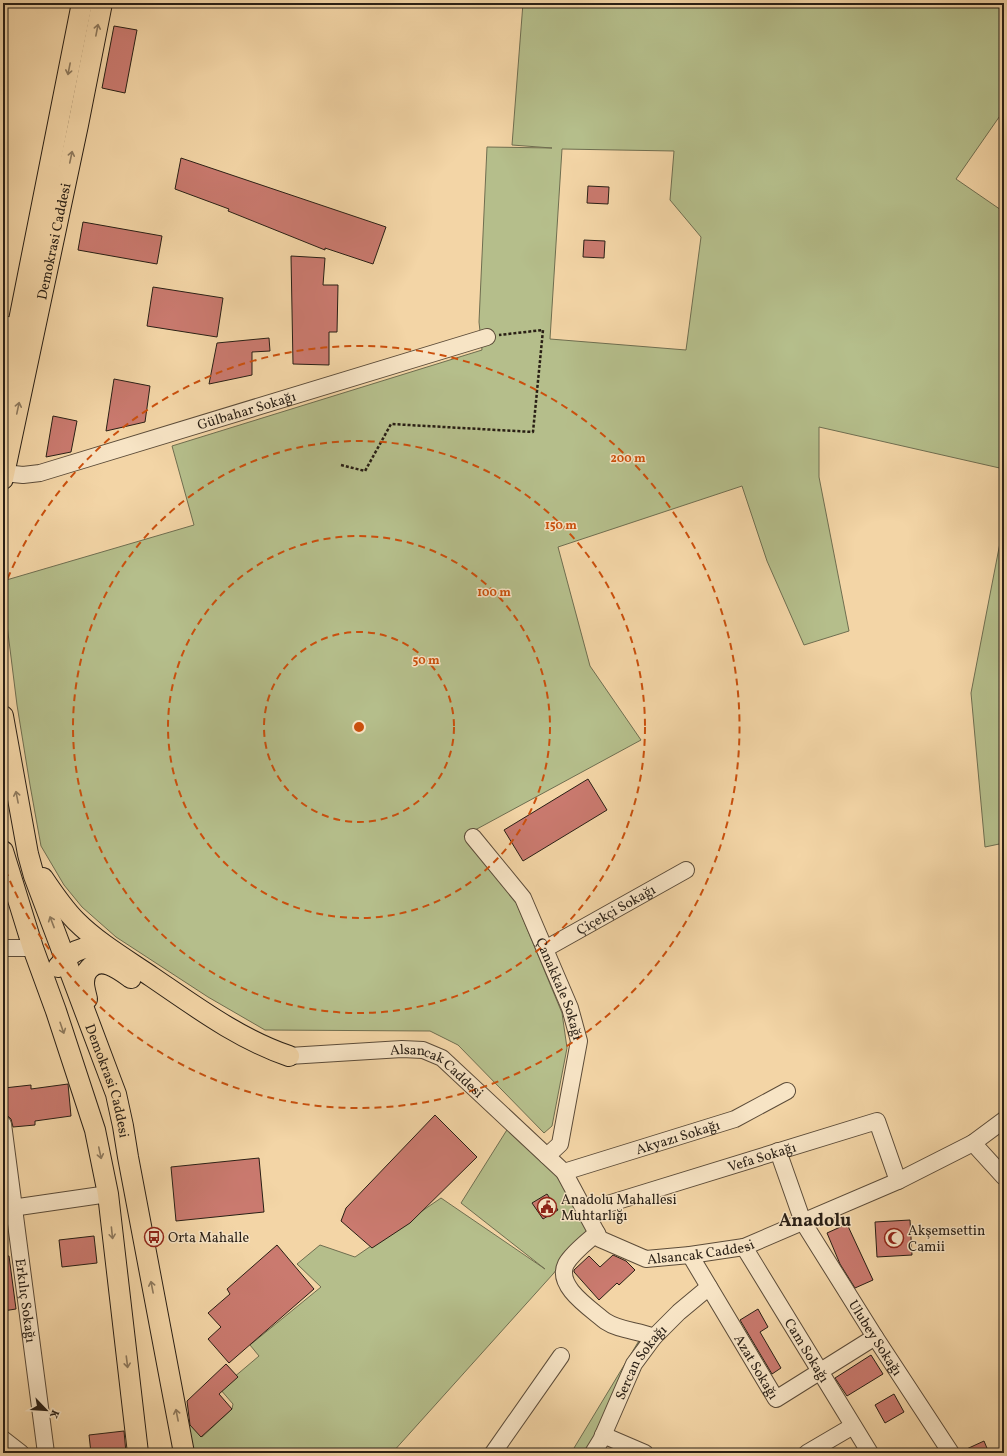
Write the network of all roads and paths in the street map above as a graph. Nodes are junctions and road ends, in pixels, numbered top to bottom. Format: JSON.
{"nodes":[{"id":1,"x":82,"y":3,"type":"edge"},
{"id":2,"x":102,"y":3,"type":"edge"},
{"id":3,"x":8,"y":329,"type":"edge"},
{"id":4,"x":487,"y":337,"type":"joint"},
{"id":5,"x":3,"y":401,"type":"edge"},
{"id":6,"x":341,"y":465,"type":"dead end"},
{"id":7,"x":3,"y":476,"type":"edge"},
{"id":8,"x":3,"y":716,"type":"edge"},
{"id":9,"x":473,"y":838,"type":"dead end"},
{"id":10,"x":28,"y":854,"type":"junction"},
{"id":11,"x":4,"y":858,"type":"edge"},
{"id":12,"x":686,"y":870,"type":"dead end"},
{"id":13,"x":3,"y":948,"type":"edge"},
{"id":14,"x":33,"y":948,"type":"junction"},
{"id":15,"x":545,"y":949,"type":"junction"},
{"id":16,"x":120,"y":955,"type":"junction"},
{"id":17,"x":66,"y":959,"type":"junction"},
{"id":18,"x":49,"y":992,"type":"junction"},
{"id":19,"x":94,"y":1036,"type":"junction"},
{"id":20,"x":289,"y":1056,"type":"junction"},
{"id":21,"x":788,"y":1091,"type":"dead end"},
{"id":22,"x":1004,"y":1120,"type":"edge"},
{"id":23,"x":3,"y":1124,"type":"edge"},
{"id":24,"x":973,"y":1143,"type":"junction"},
{"id":25,"x":778,"y":1151,"type":"junction"},
{"id":26,"x":547,"y":1156,"type":"junction"},
{"id":27,"x":128,"y":1157,"type":"junction"},
{"id":28,"x":564,"y":1172,"type":"junction"},
{"id":29,"x":1004,"y":1177,"type":"edge"},
{"id":30,"x":898,"y":1181,"type":"junction"},
{"id":31,"x":108,"y":1194,"type":"junction"},
{"id":32,"x":8,"y":1208,"type":"edge"},
{"id":33,"x":585,"y":1211,"type":"junction"},
{"id":34,"x":803,"y":1222,"type":"junction"},
{"id":35,"x":597,"y":1233,"type":"junction"},
{"id":36,"x":744,"y":1247,"type":"junction"},
{"id":37,"x":690,"y":1255,"type":"junction"},
{"id":38,"x":709,"y":1287,"type":"junction"},
{"id":39,"x":654,"y":1337,"type":"junction"},
{"id":40,"x":875,"y":1337,"type":"junction"},
{"id":41,"x":561,"y":1356,"type":"dead end"},
{"id":42,"x":820,"y":1372,"type":"junction"},
{"id":43,"x":853,"y":1426,"type":"junction"},
{"id":44,"x":604,"y":1435,"type":"junction"},
{"id":45,"x":3,"y":1439,"type":"edge"},
{"id":46,"x":21,"y":1453,"type":"edge"},
{"id":47,"x":46,"y":1453,"type":"edge"},
{"id":48,"x":138,"y":1453,"type":"edge"},
{"id":49,"x":184,"y":1453,"type":"edge"},
{"id":50,"x":493,"y":1453,"type":"edge"},
{"id":51,"x":593,"y":1453,"type":"edge"},
{"id":52,"x":645,"y":1453,"type":"edge"},
{"id":53,"x":807,"y":1453,"type":"edge"},
{"id":54,"x":870,"y":1453,"type":"edge"},
{"id":55,"x":951,"y":1453,"type":"edge"}],
"edges":[{"from":1,"to":3,"type":"main road","name":"Demokrasi Caddesi","one_way":true},
{"from":7,"to":2,"type":"main road","name":"Demokrasi Caddesi","one_way":true},
{"from":3,"to":5,"type":"main road","name":"Demokrasi Caddesi"},
{"from":4,"to":6,"type":"path"},
{"from":4,"to":7,"type":"street","name":"Gülbahar Sokağı"},
{"from":10,"to":8,"type":"main road","name":"Demokrasi Caddesi","one_way":true},
{"from":9,"to":15,"type":"street","name":"Çanakkale Sokağı"},
{"from":10,"to":16,"type":"main road"},
{"from":17,"to":10,"type":"main road","name":"Demokrasi Caddesi","one_way":true},
{"from":11,"to":14,"type":"main road","name":"Demokrasi Caddesi"},
{"from":12,"to":15,"type":"street","name":"Çiçekçi Sokağı"},
{"from":13,"to":14,"type":"street"},
{"from":14,"to":18,"type":"main road","name":"Demokrasi Caddesi"},
{"from":15,"to":26,"type":"street","name":"Çanakkale Sokağı"},
{"from":16,"to":17,"type":"main road"},
{"from":16,"to":20,"type":"main road"},
{"from":17,"to":18,"type":"main road"},
{"from":17,"to":19,"type":"main road","name":"Demokrasi Caddesi"},
{"from":18,"to":31,"type":"main road","name":"Demokrasi Caddesi","one_way":true},
{"from":19,"to":20,"type":"main road"},
{"from":19,"to":27,"type":"main road","name":"Demokrasi Caddesi"},
{"from":20,"to":26,"type":"street","name":"Alsancak Caddesi"},
{"from":21,"to":28,"type":"street","name":"Akyazı Sokağı"},
{"from":22,"to":24,"type":"street","name":"Alsancak Caddesi"},
{"from":23,"to":32,"type":"street","name":"Erkılıç Sokağı"},
{"from":24,"to":29,"type":"street"},
{"from":24,"to":30,"type":"street","name":"Alsancak Caddesi"},
{"from":25,"to":30,"type":"street","name":"Vefa Sokağı"},
{"from":25,"to":33,"type":"street","name":"Vefa Sokağı"},
{"from":25,"to":34,"type":"street","name":"Ulubey Sokağı"},
{"from":26,"to":28,"type":"street","name":"Alsancak Caddesi"},
{"from":27,"to":31,"type":"main road"},
{"from":49,"to":27,"type":"main road","name":"Demokrasi Caddesi","one_way":true},
{"from":28,"to":33,"type":"street","name":"Alsancak Caddesi"},
{"from":30,"to":34,"type":"street","name":"Alsancak Caddesi"},
{"from":31,"to":32,"type":"street"},
{"from":31,"to":48,"type":"main road","name":"Demokrasi Caddesi","one_way":true},
{"from":32,"to":47,"type":"street","name":"Erkılıç Sokağı"},
{"from":33,"to":35,"type":"street","name":"Alsancak Caddesi"},
{"from":34,"to":36,"type":"street","name":"Alsancak Caddesi"},
{"from":34,"to":40,"type":"street","name":"Ulubey Sokağı"},
{"from":35,"to":37,"type":"street","name":"Alsancak Caddesi"},
{"from":35,"to":39,"type":"street"},
{"from":36,"to":37,"type":"street","name":"Alsancak Caddesi"},
{"from":36,"to":42,"type":"street","name":"Cam Sokağı"},
{"from":37,"to":38,"type":"street","name":"Azat Sokağı"},
{"from":38,"to":39,"type":"street","name":"Sercan Sokağı"},
{"from":38,"to":42,"type":"street","name":"Azat Sokağı"},
{"from":39,"to":44,"type":"street","name":"Sercan Sokağı"},
{"from":40,"to":42,"type":"street","name":"Azat Sokağı"},
{"from":40,"to":55,"type":"street","name":"Ulubey Sokağı"},
{"from":41,"to":50,"type":"street"},
{"from":42,"to":43,"type":"street","name":"Cam Sokağı"},
{"from":43,"to":53,"type":"street"},
{"from":43,"to":54,"type":"street","name":"Cam Sokağı"},
{"from":44,"to":51,"type":"street","name":"Sercan Sokağı"},
{"from":44,"to":52,"type":"street"},
{"from":45,"to":46,"type":"street"}]}
